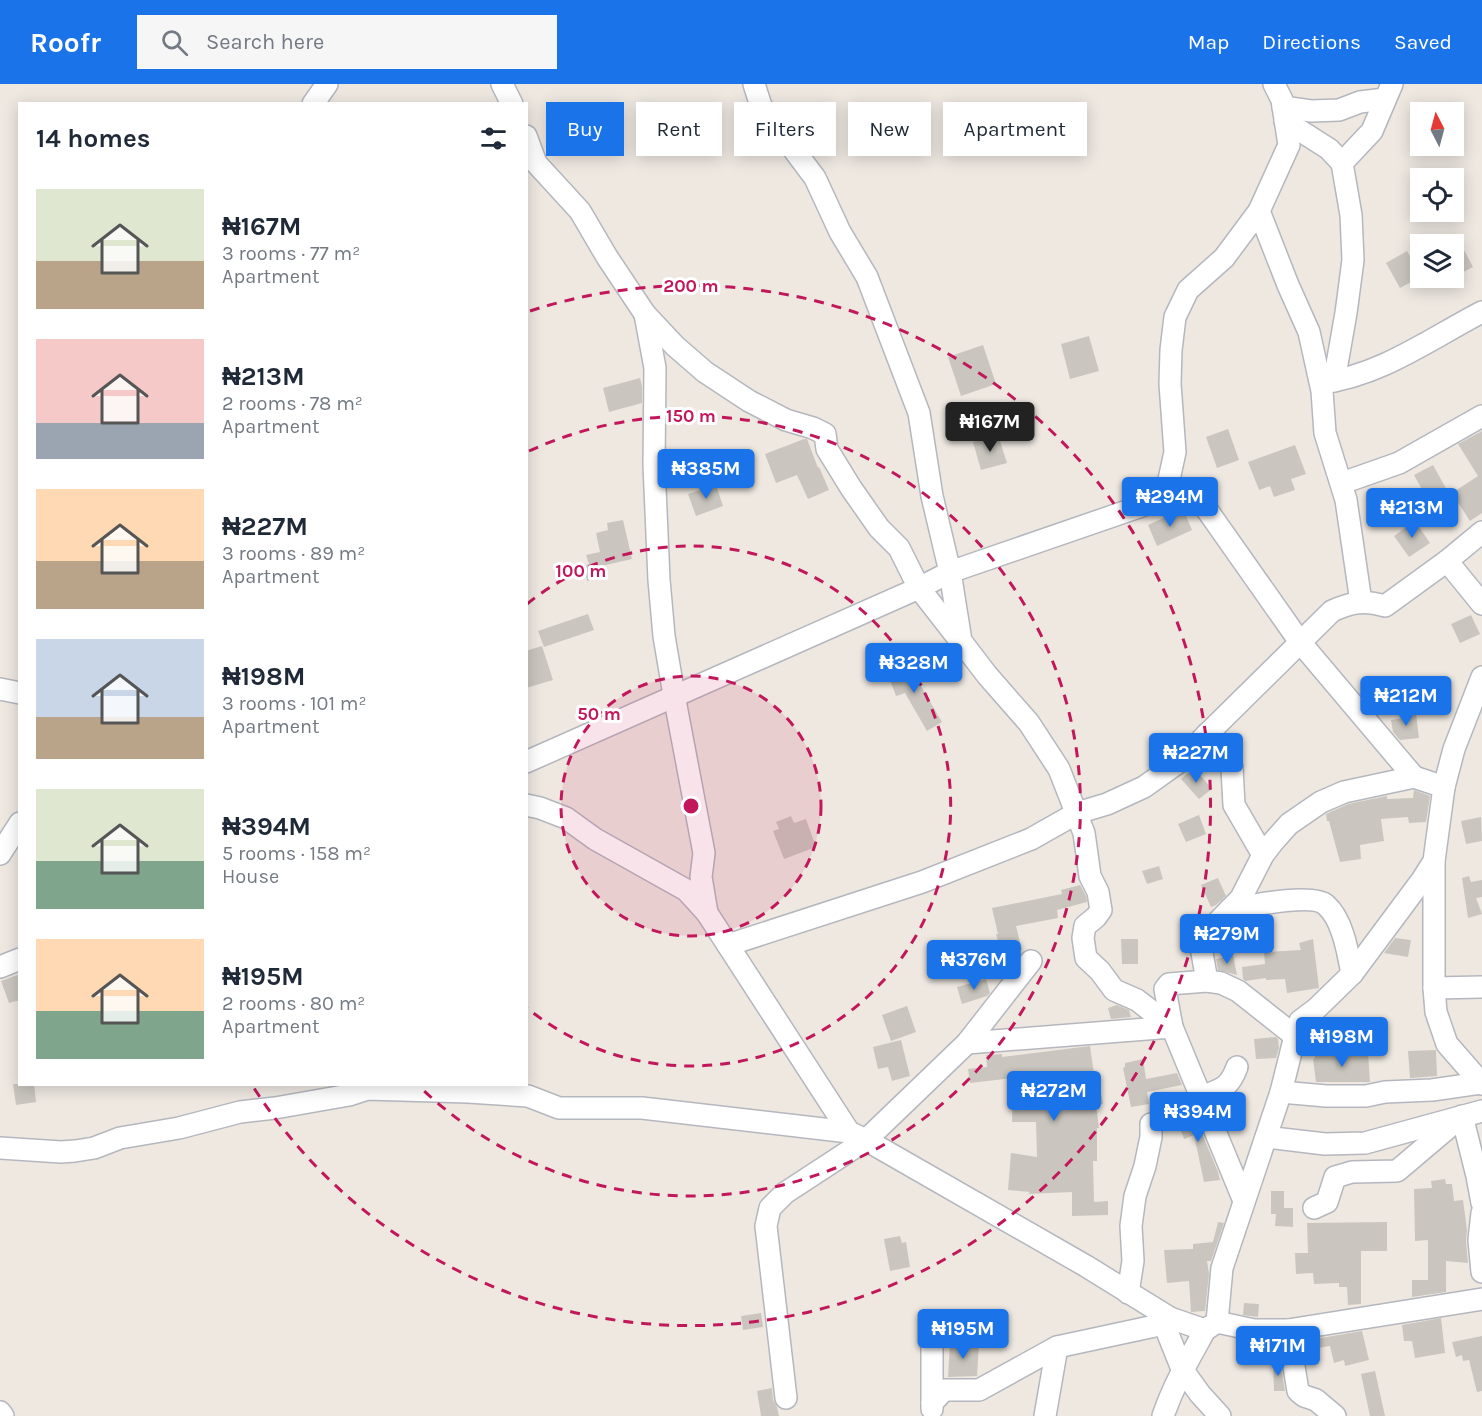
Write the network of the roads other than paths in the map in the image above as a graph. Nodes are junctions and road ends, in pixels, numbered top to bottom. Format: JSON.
{"nodes":[{"id":1,"x":327,"y":84,"type":"edge"},
{"id":2,"x":502,"y":84,"type":"edge"},
{"id":3,"x":754,"y":84,"type":"edge"},
{"id":4,"x":1274,"y":84,"type":"edge"},
{"id":5,"x":1388,"y":92,"type":"edge"},
{"id":6,"x":314,"y":102,"type":"edge"},
{"id":7,"x":511,"y":102,"type":"edge"},
{"id":8,"x":1284,"y":114,"type":"junction"},
{"id":9,"x":528,"y":141,"type":"edge"},
{"id":10,"x":1342,"y":163,"type":"junction"},
{"id":11,"x":1259,"y":211,"type":"junction"},
{"id":12,"x":1482,"y":312,"type":"edge"},
{"id":13,"x":645,"y":314,"type":"junction"},
{"id":14,"x":1327,"y":382,"type":"junction"},
{"id":15,"x":1482,"y":416,"type":"edge"},
{"id":16,"x":1342,"y":483,"type":"junction"},
{"id":17,"x":1165,"y":498,"type":"junction"},
{"id":18,"x":1482,"y":532,"type":"edge"},
{"id":19,"x":1447,"y":561,"type":"junction"},
{"id":20,"x":950,"y":572,"type":"junction"},
{"id":21,"x":919,"y":588,"type":"junction"},
{"id":22,"x":1361,"y":602,"type":"junction"},
{"id":23,"x":1482,"y":604,"type":"edge"},
{"id":24,"x":961,"y":641,"type":"junction"},
{"id":25,"x":1300,"y":642,"type":"junction"},
{"id":26,"x":1482,"y":677,"type":"edge"},
{"id":27,"x":0,"y":689,"type":"edge"},
{"id":28,"x":18,"y":693,"type":"edge"},
{"id":29,"x":674,"y":696,"type":"junction"},
{"id":30,"x":1207,"y":734,"type":"junction"},
{"id":31,"x":528,"y":761,"type":"edge"},
{"id":32,"x":1414,"y":777,"type":"junction"},
{"id":33,"x":1444,"y":787,"type":"junction"},
{"id":34,"x":528,"y":805,"type":"edge"},
{"id":35,"x":1077,"y":813,"type":"junction"},
{"id":36,"x":18,"y":826,"type":"edge"},
{"id":37,"x":0,"y":854,"type":"edge"},
{"id":38,"x":1263,"y":855,"type":"junction"},
{"id":39,"x":1434,"y":861,"type":"junction"},
{"id":40,"x":1230,"y":909,"type":"junction"},
{"id":41,"x":707,"y":913,"type":"junction"},
{"id":42,"x":728,"y":945,"type":"junction"},
{"id":43,"x":18,"y":960,"type":"edge"},
{"id":44,"x":1031,"y":961,"type":"dead end"},
{"id":45,"x":0,"y":967,"type":"edge"},
{"id":46,"x":1352,"y":974,"type":"junction"},
{"id":47,"x":1207,"y":981,"type":"junction"},
{"id":48,"x":1482,"y":987,"type":"edge"},
{"id":49,"x":1434,"y":988,"type":"junction"},
{"id":50,"x":1172,"y":1027,"type":"junction"},
{"id":51,"x":1295,"y":1036,"type":"junction"},
{"id":52,"x":967,"y":1043,"type":"junction"},
{"id":53,"x":1238,"y":1067,"type":"dead end"},
{"id":54,"x":1482,"y":1084,"type":"edge"},
{"id":55,"x":1281,"y":1092,"type":"junction"},
{"id":56,"x":1201,"y":1097,"type":"junction"},
{"id":57,"x":1472,"y":1114,"type":"edge"},
{"id":58,"x":1151,"y":1125,"type":"dead end"},
{"id":59,"x":858,"y":1136,"type":"junction"},
{"id":60,"x":1266,"y":1137,"type":"junction"},
{"id":61,"x":0,"y":1148,"type":"edge"},
{"id":62,"x":1244,"y":1201,"type":"junction"},
{"id":63,"x":1482,"y":1203,"type":"edge"},
{"id":64,"x":1314,"y":1208,"type":"dead end"},
{"id":65,"x":1482,"y":1213,"type":"edge"},
{"id":66,"x":1482,"y":1272,"type":"edge"},
{"id":67,"x":1128,"y":1293,"type":"junction"},
{"id":68,"x":1482,"y":1299,"type":"edge"},
{"id":69,"x":1167,"y":1321,"type":"junction"},
{"id":70,"x":1211,"y":1326,"type":"junction"},
{"id":71,"x":1288,"y":1330,"type":"junction"},
{"id":72,"x":932,"y":1334,"type":"dead end"},
{"id":73,"x":1056,"y":1347,"type":"junction"},
{"id":74,"x":1182,"y":1369,"type":"junction"},
{"id":75,"x":786,"y":1398,"type":"dead end"},
{"id":76,"x":932,"y":1410,"type":"edge"},
{"id":77,"x":0,"y":1412,"type":"edge"},
{"id":78,"x":3,"y":1416,"type":"edge"},
{"id":79,"x":1045,"y":1416,"type":"edge"},
{"id":80,"x":1163,"y":1416,"type":"edge"},
{"id":81,"x":1220,"y":1416,"type":"edge"},
{"id":82,"x":1335,"y":1416,"type":"edge"}],
"edges":[{"from":1,"to":6,"type":"street"},
{"from":2,"to":7,"type":"street"},
{"from":3,"to":20,"type":"street"},
{"from":4,"to":8,"type":"street"},
{"from":5,"to":8,"type":"street"},
{"from":5,"to":10,"type":"street"},
{"from":8,"to":10,"type":"street"},
{"from":8,"to":11,"type":"street"},
{"from":9,"to":13,"type":"street"},
{"from":10,"to":14,"type":"street"},
{"from":11,"to":14,"type":"street"},
{"from":11,"to":17,"type":"street"},
{"from":12,"to":14,"type":"street"},
{"from":13,"to":21,"type":"street"},
{"from":13,"to":29,"type":"street"},
{"from":14,"to":16,"type":"street"},
{"from":15,"to":16,"type":"street"},
{"from":16,"to":22,"type":"street"},
{"from":17,"to":20,"type":"street"},
{"from":17,"to":25,"type":"street"},
{"from":18,"to":19,"type":"street"},
{"from":19,"to":22,"type":"street"},
{"from":19,"to":23,"type":"street"},
{"from":20,"to":21,"type":"street"},
{"from":20,"to":24,"type":"street"},
{"from":21,"to":24,"type":"street"},
{"from":21,"to":29,"type":"street"},
{"from":22,"to":25,"type":"street"},
{"from":24,"to":35,"type":"street"},
{"from":25,"to":30,"type":"street"},
{"from":25,"to":32,"type":"street"},
{"from":26,"to":33,"type":"street"},
{"from":27,"to":28,"type":"street"},
{"from":29,"to":31,"type":"street"},
{"from":29,"to":41,"type":"street"},
{"from":30,"to":35,"type":"street"},
{"from":30,"to":38,"type":"street"},
{"from":32,"to":33,"type":"street"},
{"from":32,"to":38,"type":"street"},
{"from":33,"to":39,"type":"street"},
{"from":34,"to":41,"type":"street"},
{"from":35,"to":42,"type":"street"},
{"from":35,"to":50,"type":"street"},
{"from":36,"to":37,"type":"street"},
{"from":38,"to":40,"type":"street"},
{"from":39,"to":46,"type":"street"},
{"from":39,"to":49,"type":"street"},
{"from":40,"to":46,"type":"street"},
{"from":40,"to":47,"type":"street"},
{"from":41,"to":42,"type":"street"},
{"from":42,"to":59,"type":"street"},
{"from":43,"to":45,"type":"street"},
{"from":44,"to":52,"type":"street"},
{"from":46,"to":51,"type":"street"},
{"from":47,"to":50,"type":"street"},
{"from":47,"to":51,"type":"street"},
{"from":48,"to":49,"type":"street"},
{"from":49,"to":54,"type":"street"},
{"from":50,"to":52,"type":"street"},
{"from":50,"to":56,"type":"street"},
{"from":51,"to":55,"type":"street"},
{"from":52,"to":59,"type":"street"},
{"from":53,"to":56,"type":"street"},
{"from":54,"to":55,"type":"street"},
{"from":55,"to":60,"type":"street"},
{"from":56,"to":62,"type":"street"},
{"from":57,"to":60,"type":"street"},
{"from":57,"to":63,"type":"street"},
{"from":57,"to":64,"type":"street"},
{"from":58,"to":67,"type":"street"},
{"from":59,"to":61,"type":"street"},
{"from":59,"to":67,"type":"street"},
{"from":59,"to":75,"type":"street"},
{"from":60,"to":62,"type":"street"},
{"from":62,"to":70,"type":"street"},
{"from":65,"to":66,"type":"street"},
{"from":67,"to":69,"type":"street"},
{"from":68,"to":71,"type":"street"},
{"from":69,"to":70,"type":"street"},
{"from":69,"to":73,"type":"street"},
{"from":69,"to":74,"type":"street"},
{"from":70,"to":71,"type":"street"},
{"from":70,"to":74,"type":"street"},
{"from":71,"to":82,"type":"street"},
{"from":72,"to":76,"type":"street"},
{"from":73,"to":76,"type":"street"},
{"from":73,"to":79,"type":"street"},
{"from":74,"to":80,"type":"street"},
{"from":74,"to":81,"type":"street"},
{"from":77,"to":78,"type":"street"}]}
